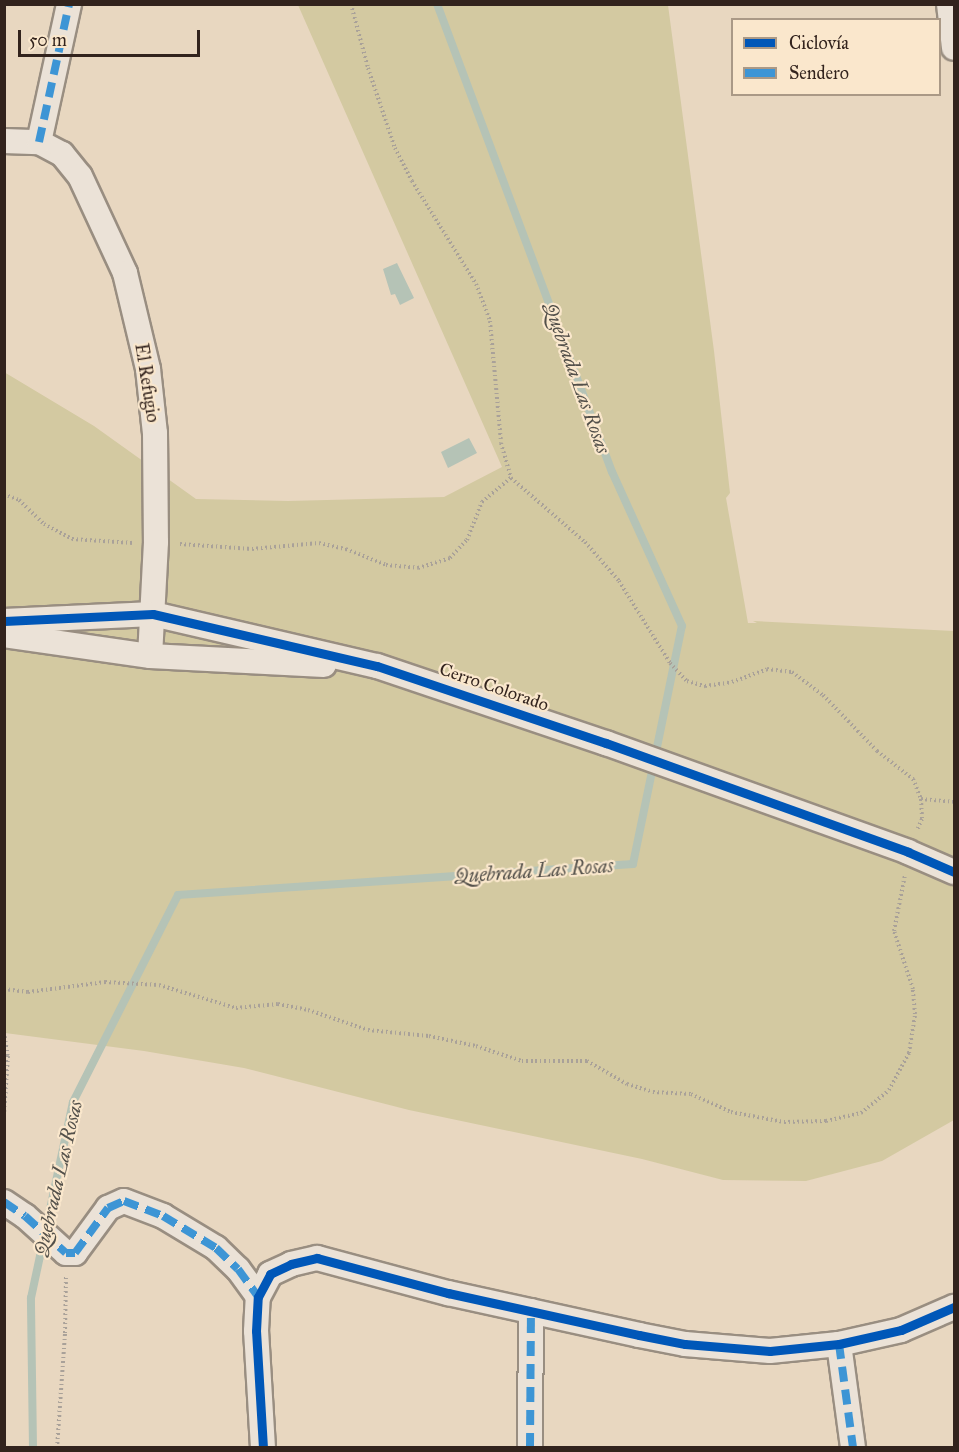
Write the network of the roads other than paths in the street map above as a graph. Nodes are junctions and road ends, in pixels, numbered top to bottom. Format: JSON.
{"nodes":[{"id":1,"x":69,"y":4,"type":"edge"},
{"id":2,"x":949,"y":4,"type":"edge"},
{"id":3,"x":954,"y":48,"type":"edge"},
{"id":4,"x":4,"y":141,"type":"edge"},
{"id":5,"x":39,"y":142,"type":"junction"},
{"id":6,"x":153,"y":614,"type":"junction"},
{"id":7,"x":4,"y":621,"type":"edge"},
{"id":8,"x":4,"y":635,"type":"edge"},
{"id":9,"x":150,"y":656,"type":"junction"},
{"id":10,"x":377,"y":666,"type":"junction"},
{"id":11,"x":954,"y":872,"type":"edge"},
{"id":12,"x":4,"y":1202,"type":"edge"},
{"id":13,"x":258,"y":1297,"type":"junction"},
{"id":14,"x":954,"y":1307,"type":"edge"},
{"id":15,"x":531,"y":1311,"type":"junction"},
{"id":16,"x":839,"y":1344,"type":"junction"},
{"id":17,"x":263,"y":1448,"type":"edge"},
{"id":18,"x":530,"y":1448,"type":"edge"},
{"id":19,"x":853,"y":1448,"type":"edge"}],
"edges":[{"from":1,"to":5,"type":"street"},
{"from":2,"to":3,"type":"street"},
{"from":4,"to":5,"type":"street","name":"El Refugio"},
{"from":5,"to":6,"type":"street","name":"El Refugio"},
{"from":6,"to":7,"type":"street","name":"Cerro Colorado"},
{"from":6,"to":9,"type":"street","name":"El Refugio"},
{"from":6,"to":10,"type":"street","name":"Cerro Colorado"},
{"from":8,"to":9,"type":"street","name":"Cerro Colorado"},
{"from":9,"to":10,"type":"street","name":"Cerro Colorado"},
{"from":10,"to":11,"type":"street","name":"Cerro Colorado"},
{"from":12,"to":13,"type":"street"},
{"from":13,"to":15,"type":"street"},
{"from":13,"to":17,"type":"street"},
{"from":14,"to":16,"type":"street"},
{"from":15,"to":16,"type":"street"},
{"from":15,"to":18,"type":"street"},
{"from":16,"to":19,"type":"street"}]}
